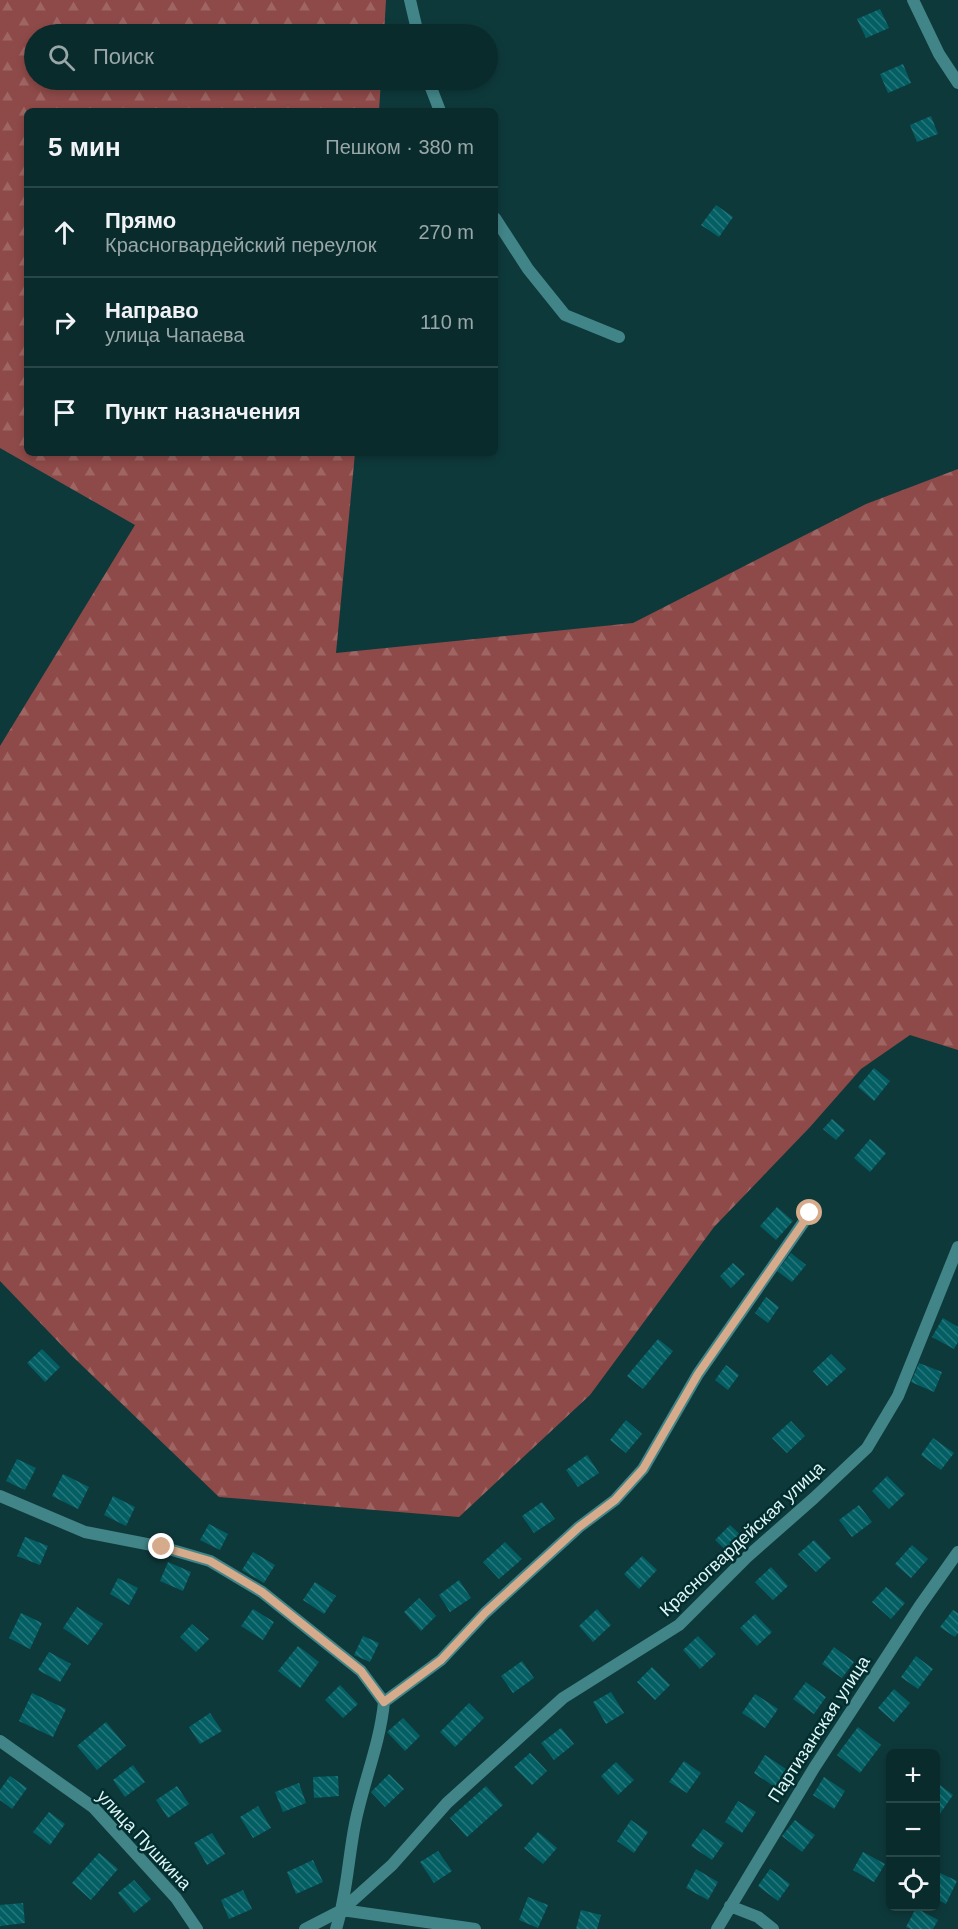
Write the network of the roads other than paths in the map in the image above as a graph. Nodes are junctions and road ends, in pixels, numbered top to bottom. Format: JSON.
{"nodes":[{"id":1,"x":410,"y":0,"type":"edge"},
{"id":2,"x":913,"y":0,"type":"edge"},
{"id":3,"x":416,"y":24,"type":"edge"},
{"id":4,"x":958,"y":83,"type":"edge"},
{"id":5,"x":432,"y":90,"type":"edge"},
{"id":6,"x":439,"y":108,"type":"edge"},
{"id":7,"x":498,"y":223,"type":"edge"},
{"id":8,"x":619,"y":337,"type":"dead end"},
{"id":9,"x":810,"y":1213,"type":"dead end"},
{"id":10,"x":958,"y":1247,"type":"edge"},
{"id":11,"x":0,"y":1496,"type":"edge"},
{"id":12,"x":958,"y":1552,"type":"edge"},
{"id":13,"x":384,"y":1702,"type":"junction"},
{"id":14,"x":0,"y":1741,"type":"edge"},
{"id":15,"x":730,"y":1906,"type":"junction"},
{"id":16,"x":342,"y":1910,"type":"junction"},
{"id":17,"x":197,"y":1929,"type":"edge"},
{"id":18,"x":305,"y":1929,"type":"edge"},
{"id":19,"x":336,"y":1929,"type":"edge"},
{"id":20,"x":475,"y":1929,"type":"edge"},
{"id":21,"x":717,"y":1929,"type":"edge"},
{"id":22,"x":773,"y":1929,"type":"edge"}],
"edges":[{"from":1,"to":3,"type":"street"},
{"from":2,"to":4,"type":"street"},
{"from":5,"to":6,"type":"street"},
{"from":7,"to":8,"type":"street"},
{"from":9,"to":13,"type":"street"},
{"from":10,"to":16,"type":"street","name":"Красногвардейская улица"},
{"from":11,"to":13,"type":"street"},
{"from":12,"to":15,"type":"street","name":"Партизанская улица"},
{"from":13,"to":16,"type":"street"},
{"from":14,"to":17,"type":"street","name":"улица Пушкина"},
{"from":15,"to":21,"type":"street","name":"Партизанская улица"},
{"from":15,"to":22,"type":"street"},
{"from":16,"to":18,"type":"street","name":"Красногвардейская улица"},
{"from":16,"to":19,"type":"street"},
{"from":16,"to":20,"type":"street"}]}
